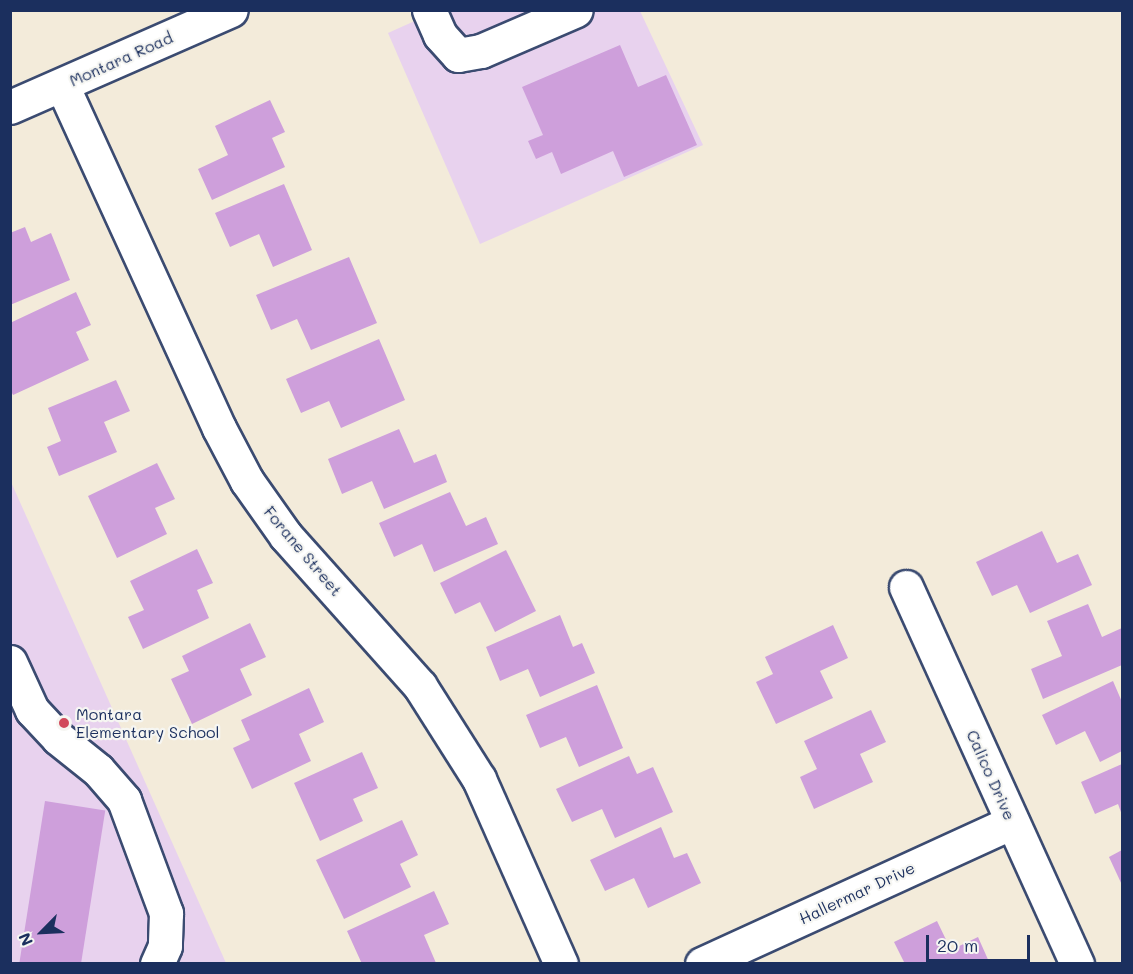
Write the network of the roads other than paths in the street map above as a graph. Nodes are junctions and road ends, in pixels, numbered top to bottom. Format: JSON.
{"nodes":[{"id":1,"x":231,"y":10,"type":"edge"},
{"id":2,"x":429,"y":10,"type":"edge"},
{"id":3,"x":576,"y":10,"type":"edge"},
{"id":4,"x":62,"y":85,"type":"junction"},
{"id":5,"x":10,"y":107,"type":"edge"},
{"id":6,"x":906,"y":587,"type":"dead end"},
{"id":7,"x":10,"y":662,"type":"edge"},
{"id":8,"x":1012,"y":822,"type":"junction"},
{"id":9,"x":157,"y":963,"type":"edge"},
{"id":10,"x":561,"y":963,"type":"edge"},
{"id":11,"x":702,"y":963,"type":"edge"},
{"id":12,"x":1077,"y":963,"type":"edge"}],
"edges":[{"from":1,"to":4,"type":"street","name":"Montara Road"},
{"from":2,"to":3,"type":"street"},
{"from":4,"to":5,"type":"street","name":"Montara Road"},
{"from":4,"to":10,"type":"street","name":"Forane Street"},
{"from":6,"to":8,"type":"street","name":"Calico Drive"},
{"from":7,"to":9,"type":"street"},
{"from":8,"to":11,"type":"street","name":"Hallermar Drive"},
{"from":8,"to":12,"type":"street","name":"Calico Drive"}]}
